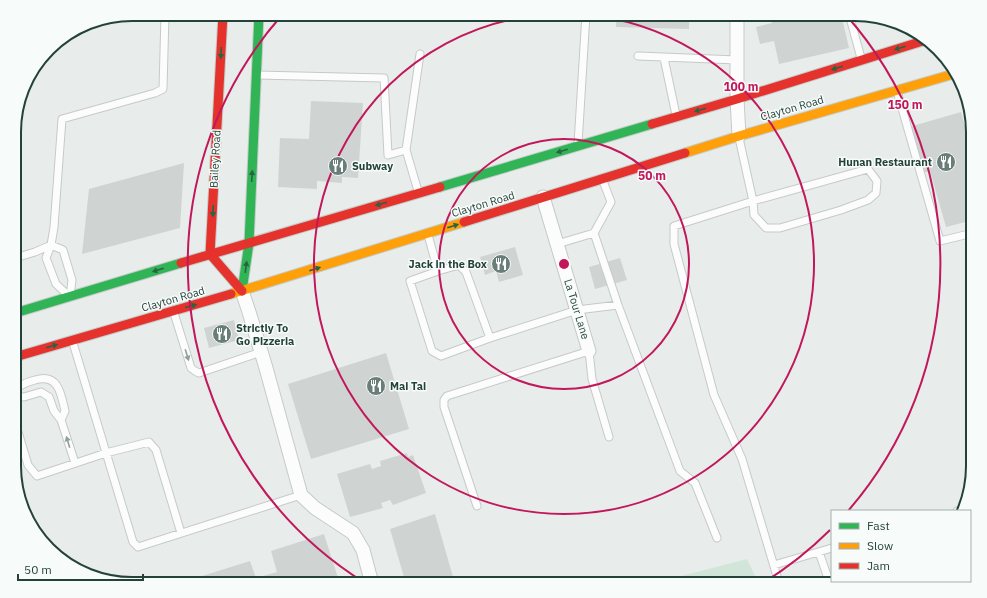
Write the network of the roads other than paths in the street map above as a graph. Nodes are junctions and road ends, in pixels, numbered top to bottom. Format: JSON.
{"nodes":[{"id":1,"x":165,"y":21,"type":"edge"},
{"id":2,"x":223,"y":21,"type":"edge"},
{"id":3,"x":259,"y":21,"type":"edge"},
{"id":4,"x":586,"y":21,"type":"edge"},
{"id":5,"x":737,"y":21,"type":"edge"},
{"id":6,"x":851,"y":21,"type":"edge"},
{"id":7,"x":919,"y":42,"type":"edge"},
{"id":8,"x":420,"y":54,"type":"dead end"},
{"id":9,"x":638,"y":56,"type":"dead end"},
{"id":10,"x":664,"y":58,"type":"junction"},
{"id":11,"x":737,"y":60,"type":"junction"},
{"id":12,"x":862,"y":60,"type":"junction"},
{"id":13,"x":257,"y":75,"type":"junction"},
{"id":14,"x":950,"y":75,"type":"edge"},
{"id":15,"x":897,"y":90,"type":"junction"},
{"id":16,"x":737,"y":99,"type":"junction"},
{"id":17,"x":676,"y":117,"type":"junction"},
{"id":18,"x":739,"y":136,"type":"junction"},
{"id":19,"x":578,"y":146,"type":"junction"},
{"id":20,"x":406,"y":150,"type":"junction"},
{"id":21,"x":603,"y":179,"type":"junction"},
{"id":22,"x":419,"y":193,"type":"junction"},
{"id":23,"x":543,"y":197,"type":"junction"},
{"id":24,"x":752,"y":201,"type":"junction"},
{"id":25,"x":594,"y":233,"type":"junction"},
{"id":26,"x":427,"y":234,"type":"junction"},
{"id":27,"x":966,"y":235,"type":"edge"},
{"id":28,"x":249,"y":243,"type":"junction"},
{"id":29,"x":557,"y":244,"type":"junction"},
{"id":30,"x":51,"y":245,"type":"junction"},
{"id":31,"x":210,"y":254,"type":"junction"},
{"id":32,"x":21,"y":256,"type":"edge"},
{"id":33,"x":438,"y":271,"type":"junction"},
{"id":34,"x":242,"y":291,"type":"junction"},
{"id":35,"x":70,"y":297,"type":"junction"},
{"id":36,"x":618,"y":305,"type":"junction"},
{"id":37,"x":577,"y":310,"type":"junction"},
{"id":38,"x":21,"y":311,"type":"edge"},
{"id":39,"x":173,"y":311,"type":"junction"},
{"id":40,"x":490,"y":338,"type":"junction"},
{"id":41,"x":72,"y":341,"type":"junction"},
{"id":42,"x":590,"y":351,"type":"junction"},
{"id":43,"x":261,"y":352,"type":"junction"},
{"id":44,"x":21,"y":355,"type":"edge"},
{"id":45,"x":21,"y":385,"type":"edge"},
{"id":46,"x":21,"y":397,"type":"edge"},
{"id":47,"x":61,"y":420,"type":"junction"},
{"id":48,"x":609,"y":437,"type":"dead end"},
{"id":49,"x":21,"y":442,"type":"edge"},
{"id":50,"x":106,"y":453,"type":"junction"},
{"id":51,"x":75,"y":463,"type":"junction"},
{"id":52,"x":301,"y":495,"type":"junction"},
{"id":53,"x":477,"y":506,"type":"dead end"},
{"id":54,"x":181,"y":534,"type":"junction"},
{"id":55,"x":717,"y":538,"type":"dead end"},
{"id":56,"x":831,"y":548,"type":"edge"},
{"id":57,"x":818,"y":552,"type":"junction"},
{"id":58,"x":774,"y":565,"type":"junction"},
{"id":59,"x":370,"y":577,"type":"edge"},
{"id":60,"x":777,"y":577,"type":"edge"},
{"id":61,"x":827,"y":577,"type":"edge"}],
"edges":[{"from":1,"to":30,"type":"lane"},
{"from":2,"to":31,"type":"main road","name":"Bailey Road","one_way":true},
{"from":3,"to":13,"type":"main road"},
{"from":4,"to":19,"type":"lane"},
{"from":5,"to":11,"type":"street"},
{"from":6,"to":12,"type":"lane"},
{"from":7,"to":12,"type":"main road","one_way":true},
{"from":8,"to":20,"type":"lane"},
{"from":9,"to":10,"type":"lane"},
{"from":10,"to":11,"type":"lane"},
{"from":10,"to":17,"type":"lane"},
{"from":11,"to":16,"type":"street"},
{"from":12,"to":16,"type":"main road","one_way":true},
{"from":13,"to":20,"type":"lane"},
{"from":28,"to":13,"type":"main road","one_way":true},
{"from":14,"to":15,"type":"main road","name":"Clayton Road"},
{"from":15,"to":18,"type":"main road","name":"Clayton Road"},
{"from":15,"to":27,"type":"lane"},
{"from":16,"to":17,"type":"main road","one_way":true},
{"from":16,"to":18,"type":"street"},
{"from":17,"to":19,"type":"main road"},
{"from":18,"to":21,"type":"main road","name":"Clayton Road"},
{"from":18,"to":24,"type":"lane"},
{"from":19,"to":22,"type":"main road","one_way":true},
{"from":20,"to":22,"type":"lane"},
{"from":21,"to":23,"type":"main road","name":"Clayton Road"},
{"from":21,"to":25,"type":"lane"},
{"from":22,"to":28,"type":"main road","one_way":true},
{"from":26,"to":23,"type":"main road","name":"Clayton Road","one_way":true},
{"from":23,"to":29,"type":"street","name":"La Tour Lane"},
{"from":24,"to":24,"type":"lane"},
{"from":24,"to":58,"type":"lane"},
{"from":25,"to":29,"type":"lane"},
{"from":25,"to":36,"type":"lane"},
{"from":26,"to":33,"type":"lane"},
{"from":34,"to":26,"type":"main road","name":"Clayton Road","one_way":true},
{"from":28,"to":31,"type":"main road"},
{"from":34,"to":28,"type":"main road","one_way":true},
{"from":29,"to":37,"type":"street","name":"La Tour Lane"},
{"from":30,"to":32,"type":"lane"},
{"from":30,"to":35,"type":"lane"},
{"from":30,"to":35,"type":"lane"},
{"from":31,"to":34,"type":"main road"},
{"from":31,"to":35,"type":"main road","one_way":true},
{"from":33,"to":40,"type":"lane"},
{"from":33,"to":40,"type":"lane"},
{"from":39,"to":34,"type":"main road","name":"Clayton Road","one_way":true},
{"from":34,"to":43,"type":"street"},
{"from":35,"to":38,"type":"main road"},
{"from":36,"to":37,"type":"lane"},
{"from":36,"to":55,"type":"lane"},
{"from":37,"to":40,"type":"lane"},
{"from":37,"to":42,"type":"street","name":"La Tour Lane"},
{"from":39,"to":41,"type":"main road","name":"Clayton Road"},
{"from":39,"to":43,"type":"lane","one_way":true},
{"from":44,"to":41,"type":"main road","name":"Clayton Road","one_way":true},
{"from":41,"to":50,"type":"lane"},
{"from":42,"to":48,"type":"lane"},
{"from":42,"to":53,"type":"lane"},
{"from":43,"to":52,"type":"street"},
{"from":45,"to":47,"type":"lane"},
{"from":46,"to":47,"type":"lane"},
{"from":51,"to":47,"type":"lane","one_way":true},
{"from":49,"to":51,"type":"lane"},
{"from":50,"to":51,"type":"lane"},
{"from":50,"to":54,"type":"lane"},
{"from":50,"to":54,"type":"lane"},
{"from":52,"to":54,"type":"lane"},
{"from":52,"to":59,"type":"street"},
{"from":56,"to":57,"type":"lane"},
{"from":57,"to":58,"type":"lane"},
{"from":57,"to":61,"type":"lane"},
{"from":58,"to":60,"type":"lane"}]}
